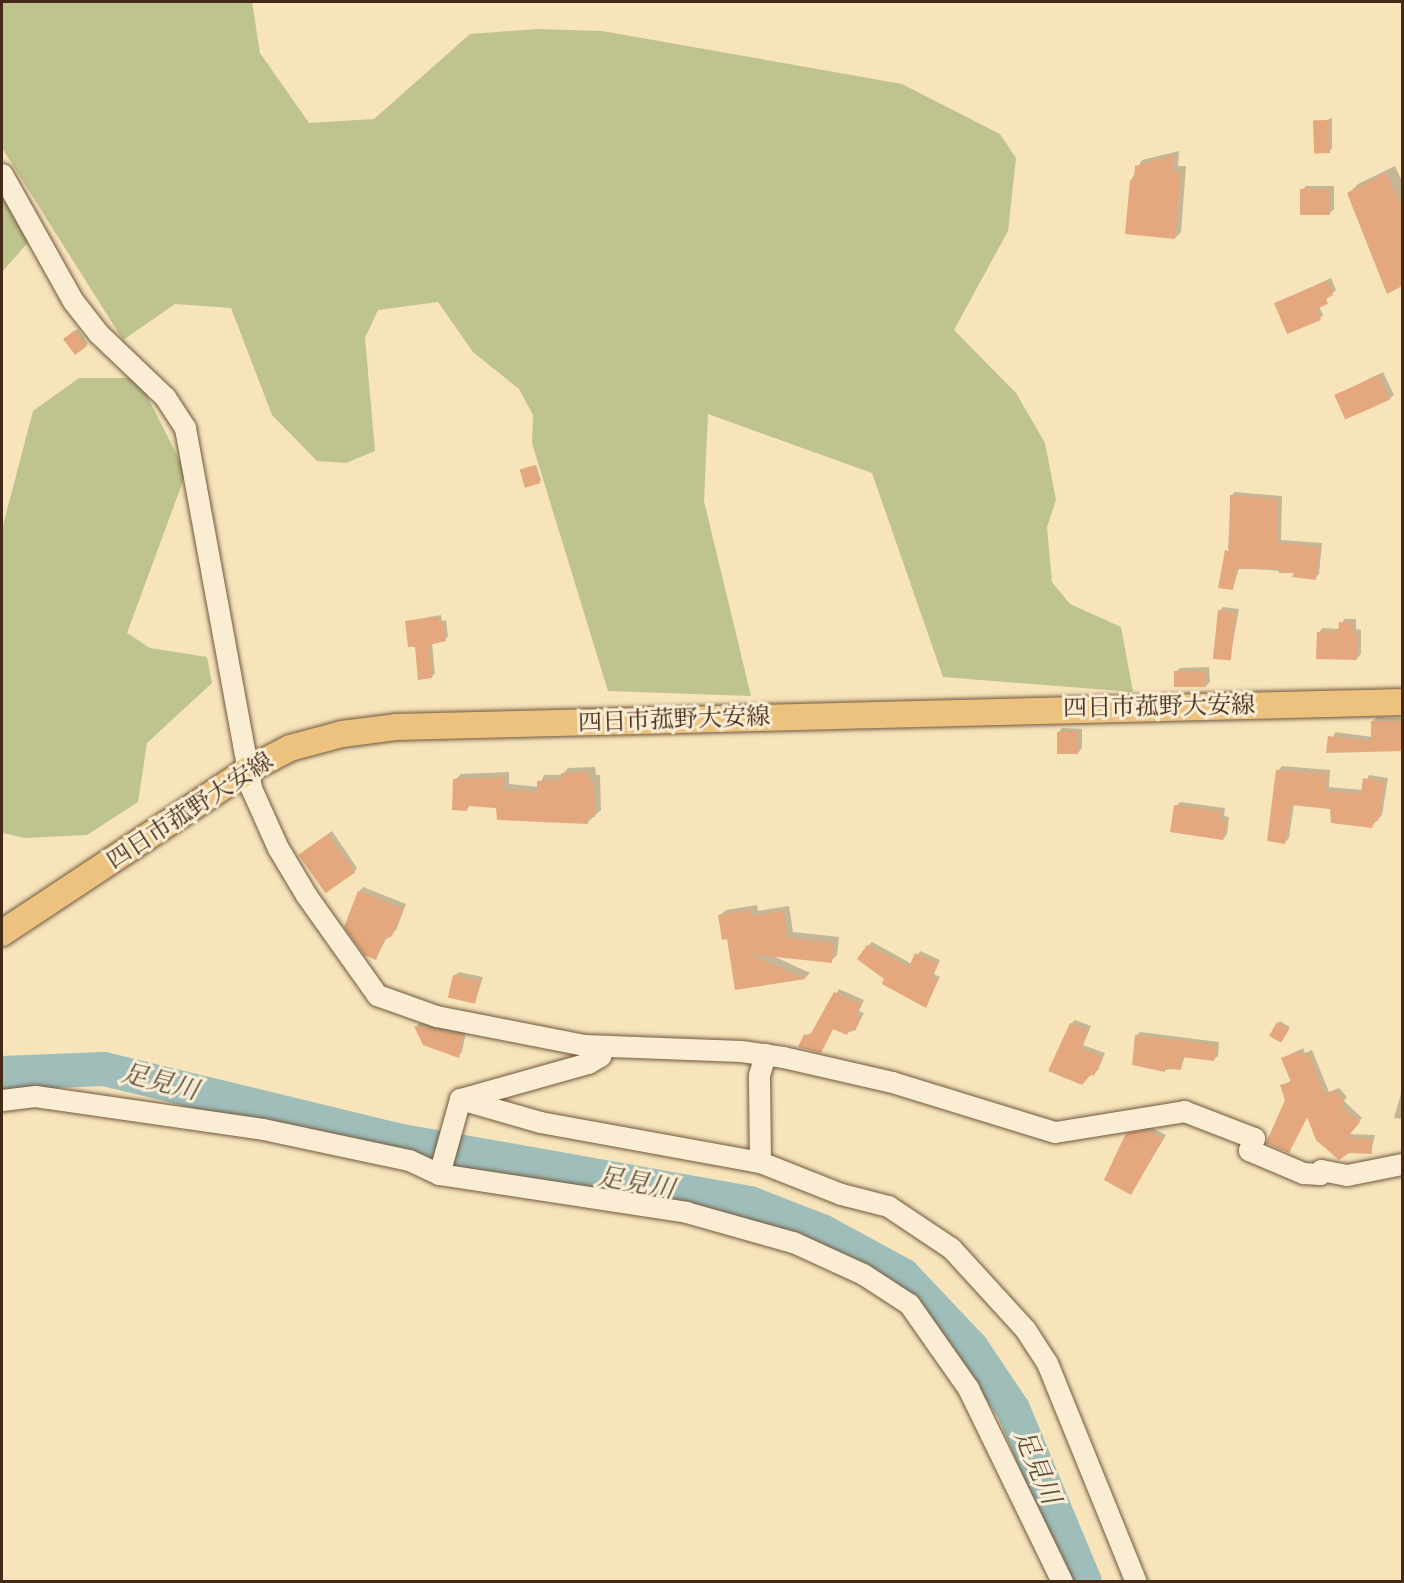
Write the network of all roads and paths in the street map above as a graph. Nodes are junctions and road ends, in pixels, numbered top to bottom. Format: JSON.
{"nodes":[{"id":1,"x":2,"y":174,"type":"edge"},
{"id":2,"x":1402,"y":702,"type":"edge"},
{"id":3,"x":248,"y":770,"type":"junction"},
{"id":4,"x":2,"y":933,"type":"edge"},
{"id":5,"x":604,"y":1047,"type":"junction"},
{"id":6,"x":765,"y":1054,"type":"junction"},
{"id":7,"x":460,"y":1099,"type":"junction"},
{"id":8,"x":2,"y":1100,"type":"edge"},
{"id":9,"x":760,"y":1162,"type":"junction"},
{"id":10,"x":1402,"y":1164,"type":"edge"},
{"id":11,"x":439,"y":1174,"type":"junction"},
{"id":12,"x":1062,"y":1581,"type":"edge"},
{"id":13,"x":1136,"y":1581,"type":"edge"}],
"edges":[{"from":1,"to":3,"type":"street"},
{"from":2,"to":3,"type":"main road","name":"四日市菰野大安線"},
{"from":3,"to":4,"type":"main road","name":"四日市菰野大安線"},
{"from":3,"to":5,"type":"street"},
{"from":5,"to":6,"type":"street"},
{"from":5,"to":7,"type":"street"},
{"from":6,"to":9,"type":"street"},
{"from":6,"to":10,"type":"street"},
{"from":7,"to":9,"type":"street"},
{"from":7,"to":11,"type":"street"},
{"from":8,"to":11,"type":"street"},
{"from":9,"to":13,"type":"street"},
{"from":11,"to":12,"type":"street"}]}
